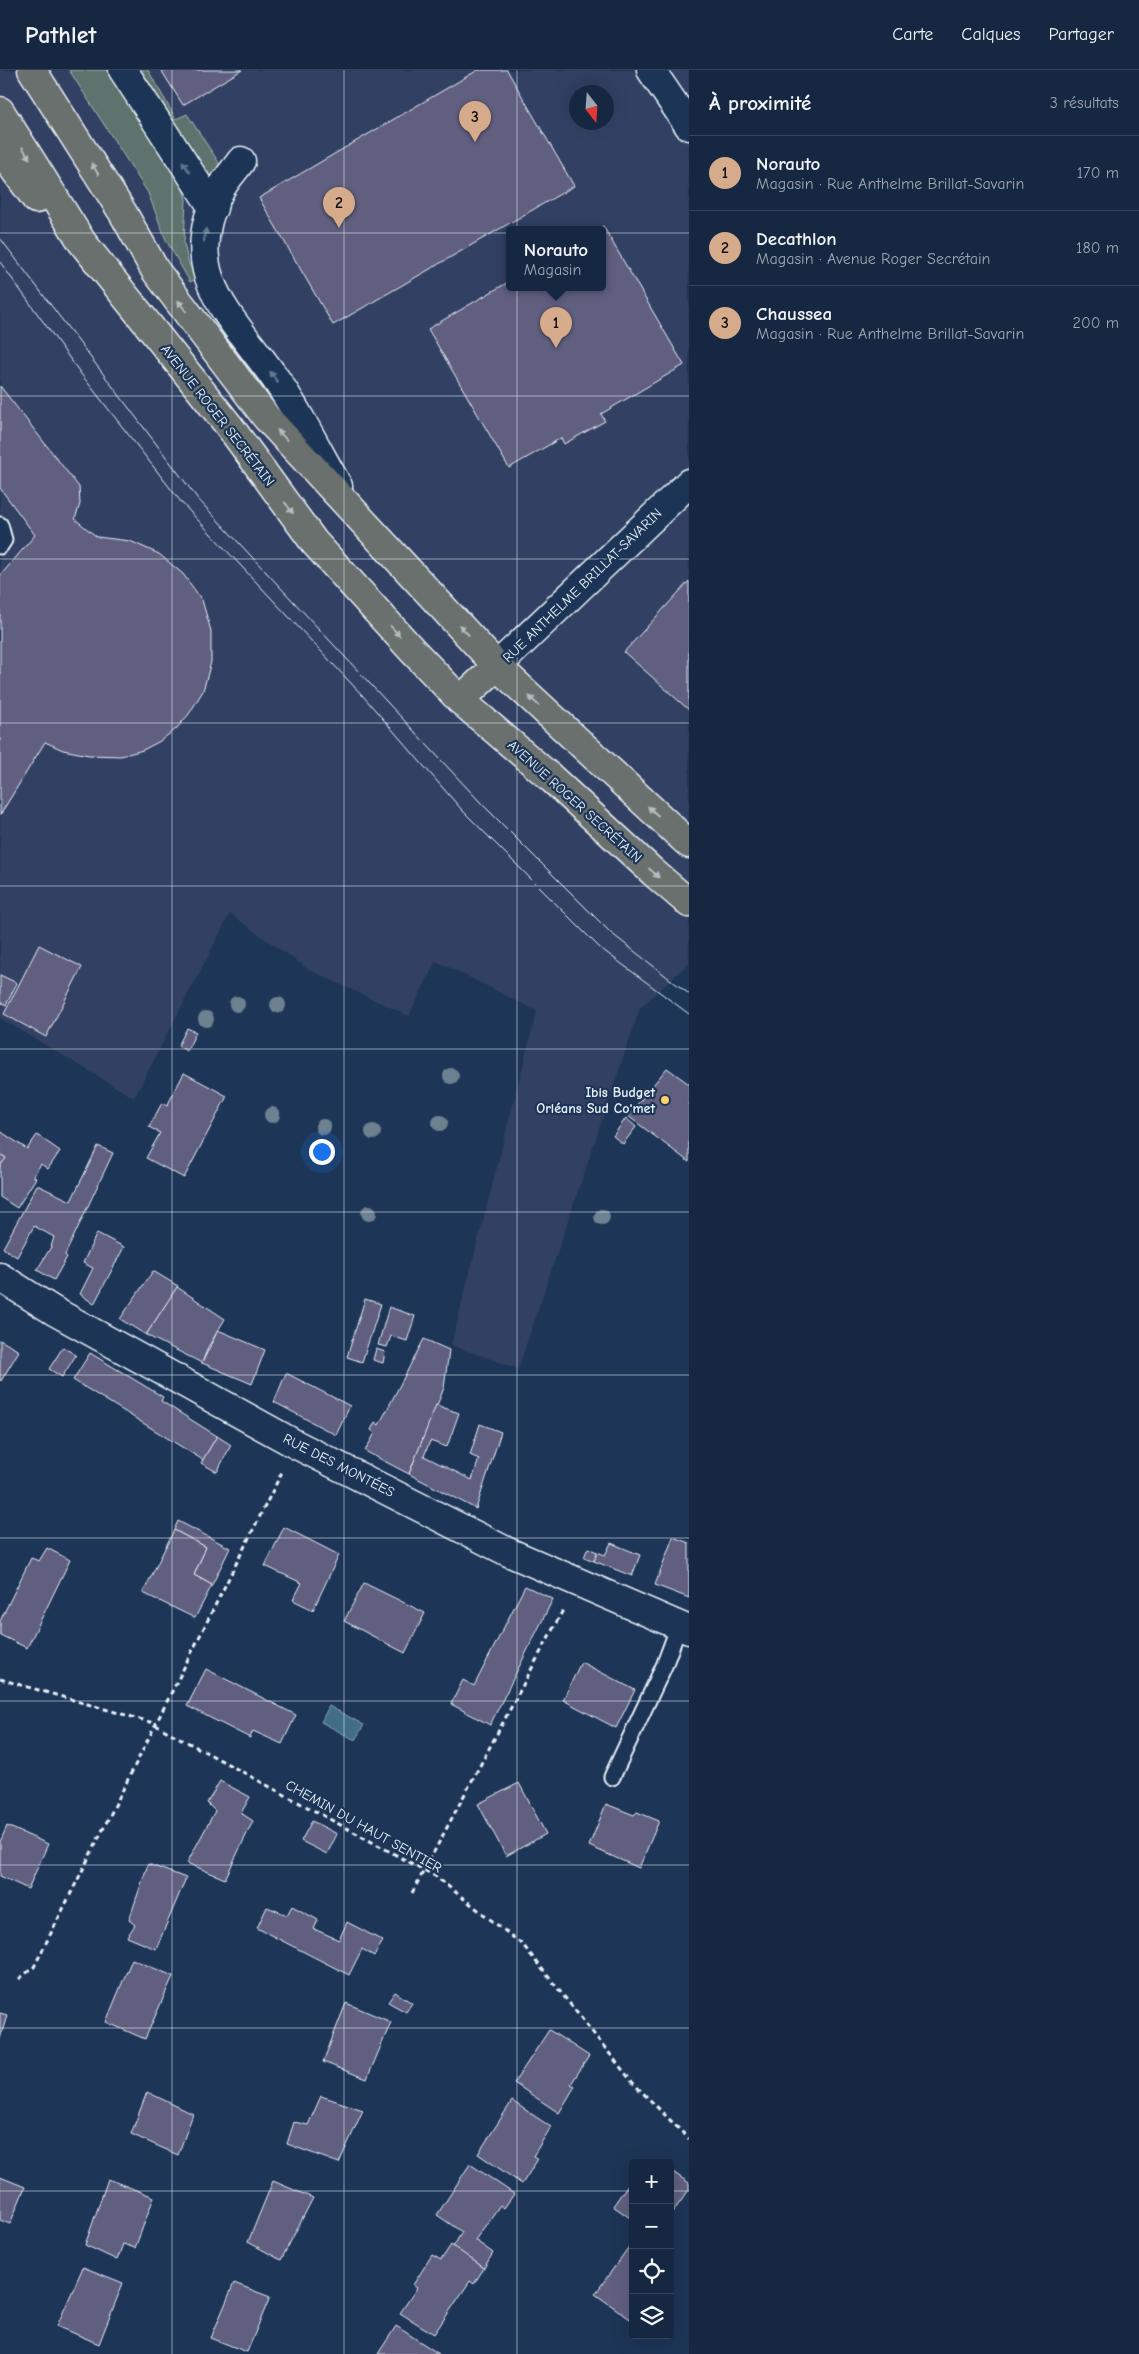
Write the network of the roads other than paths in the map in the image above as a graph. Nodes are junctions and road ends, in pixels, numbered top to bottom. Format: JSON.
{"nodes":[{"id":1,"x":32,"y":70,"type":"edge"},
{"id":2,"x":123,"y":70,"type":"edge"},
{"id":3,"x":651,"y":70,"type":"edge"},
{"id":4,"x":0,"y":112,"type":"edge"},
{"id":5,"x":689,"y":126,"type":"edge"},
{"id":6,"x":0,"y":150,"type":"edge"},
{"id":7,"x":241,"y":161,"type":"dead end"},
{"id":8,"x":213,"y":208,"type":"junction"},
{"id":9,"x":148,"y":326,"type":"junction"},
{"id":10,"x":689,"y":483,"type":"edge"},
{"id":11,"x":352,"y":509,"type":"junction"},
{"id":12,"x":0,"y":525,"type":"edge"},
{"id":13,"x":0,"y":546,"type":"edge"},
{"id":14,"x":498,"y":666,"type":"junction"},
{"id":15,"x":460,"y":700,"type":"junction"},
{"id":16,"x":689,"y":844,"type":"edge"},
{"id":17,"x":689,"y":903,"type":"edge"},
{"id":18,"x":0,"y":1278,"type":"edge"},
{"id":19,"x":684,"y":1628,"type":"edge"},
{"id":20,"x":612,"y":1777,"type":"dead end"}],
"edges":[{"from":11,"to":1,"type":"main road","one_way":true},
{"from":8,"to":2,"type":"street","one_way":true},
{"from":3,"to":5,"type":"street"},
{"from":4,"to":9,"type":"main road","name":"AVENUE ROGER SECRÉTAIN","one_way":true},
{"from":6,"to":9,"type":"main road"},
{"from":7,"to":8,"type":"street"},
{"from":11,"to":8,"type":"street","one_way":true},
{"from":9,"to":15,"type":"main road","name":"AVENUE ROGER SECRÉTAIN","one_way":true},
{"from":10,"to":14,"type":"street","name":"RUE ANTHELME BRILLAT-SAVARIN"},
{"from":14,"to":11,"type":"main road","one_way":true},
{"from":12,"to":13,"type":"lane"},
{"from":14,"to":15,"type":"main road"},
{"from":16,"to":14,"type":"main road","one_way":true},
{"from":15,"to":17,"type":"main road","name":"AVENUE ROGER SECRÉTAIN","one_way":true},
{"from":18,"to":19,"type":"street","name":"RUE DES MONTÉES"},
{"from":19,"to":20,"type":"lane"}]}
